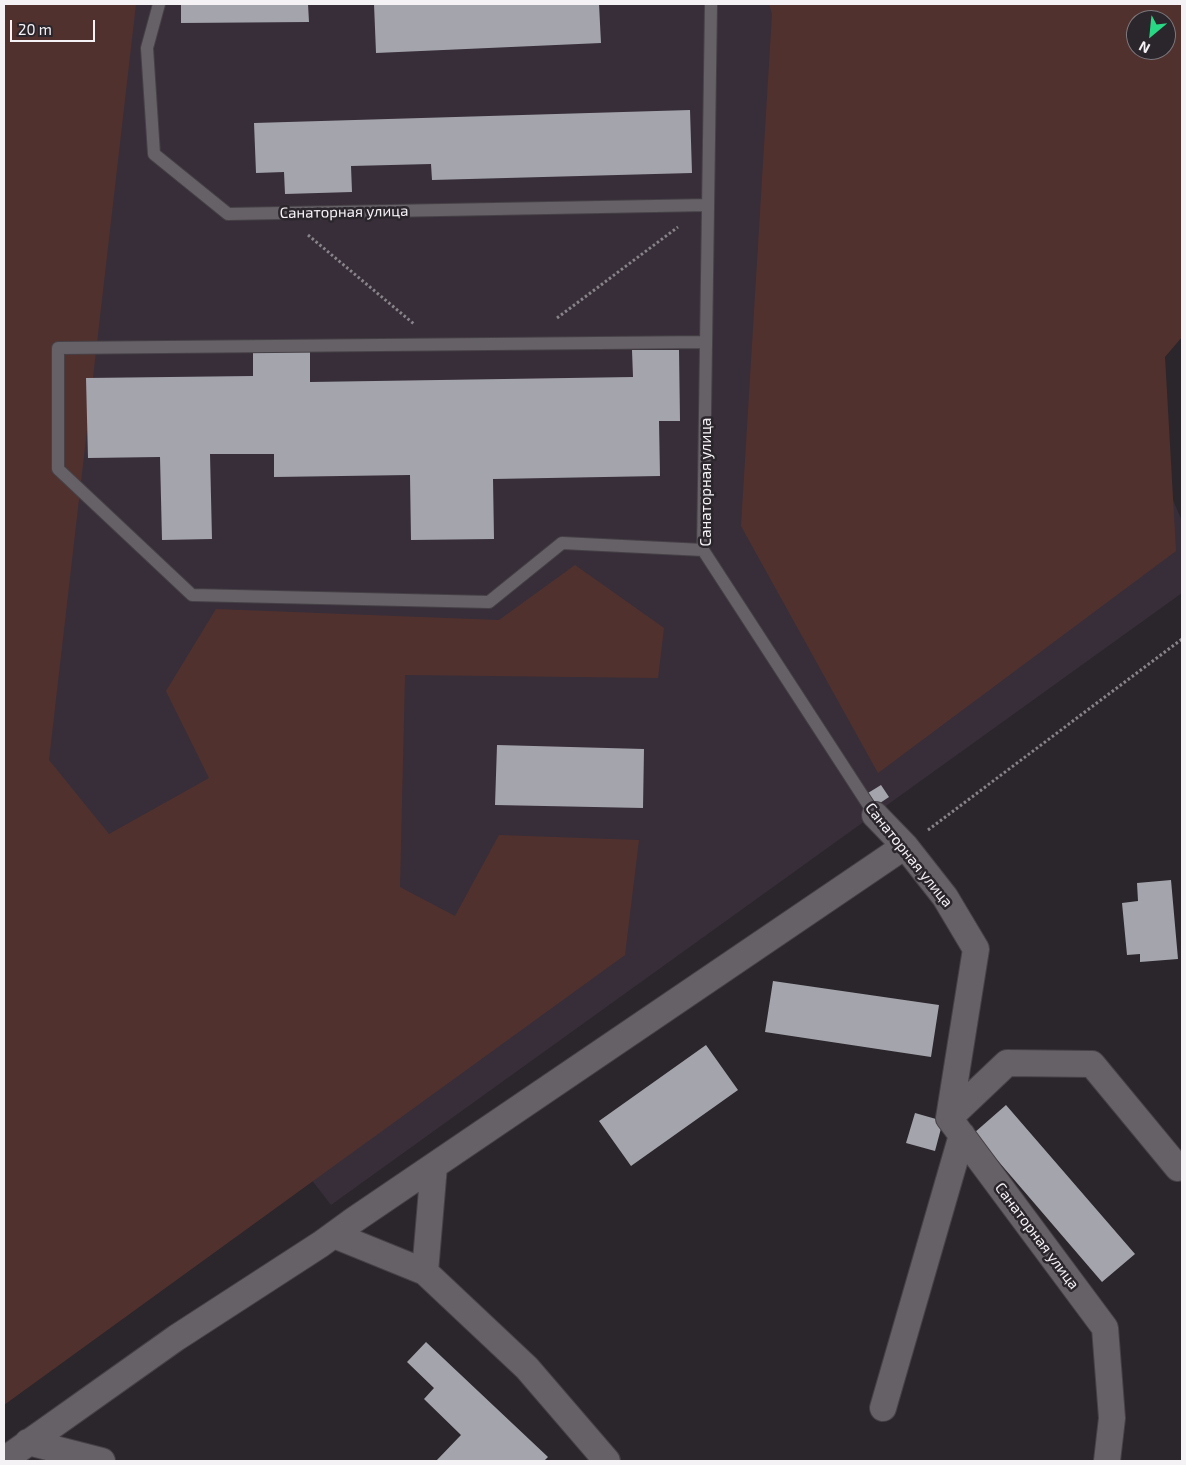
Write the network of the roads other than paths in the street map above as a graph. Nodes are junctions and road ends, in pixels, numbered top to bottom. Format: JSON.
{"nodes":[{"id":1,"x":159,"y":4,"type":"edge"},
{"id":2,"x":711,"y":4,"type":"edge"},
{"id":3,"x":708,"y":205,"type":"junction"},
{"id":4,"x":706,"y":342,"type":"junction"},
{"id":5,"x":704,"y":550,"type":"junction"},
{"id":6,"x":875,"y":815,"type":"joint"},
{"id":7,"x":905,"y":846,"type":"junction"},
{"id":8,"x":956,"y":1127,"type":"junction"},
{"id":9,"x":434,"y":1166,"type":"junction"},
{"id":10,"x":1178,"y":1168,"type":"dead end"},
{"id":11,"x":334,"y":1235,"type":"junction"},
{"id":12,"x":425,"y":1272,"type":"junction"},
{"id":13,"x":883,"y":1408,"type":"dead end"},
{"id":14,"x":28,"y":1442,"type":"junction"},
{"id":15,"x":4,"y":1460,"type":"edge"},
{"id":16,"x":102,"y":1461,"type":"edge"},
{"id":17,"x":607,"y":1461,"type":"edge"},
{"id":18,"x":1107,"y":1461,"type":"edge"}],
"edges":[{"from":1,"to":3,"type":"lane","name":"Санаторная улица"},
{"from":2,"to":3,"type":"lane","name":"Санаторная улица"},
{"from":3,"to":4,"type":"lane","name":"Санаторная улица"},
{"from":4,"to":5,"type":"lane","name":"Санаторная улица"},
{"from":4,"to":5,"type":"lane"},
{"from":5,"to":6,"type":"lane","name":"Санаторная улица"},
{"from":6,"to":7,"type":"street","name":"Санаторная улица"},
{"from":7,"to":8,"type":"street","name":"Санаторная улица"},
{"from":7,"to":9,"type":"street"},
{"from":8,"to":10,"type":"street"},
{"from":8,"to":13,"type":"street"},
{"from":8,"to":18,"type":"street","name":"Санаторная улица"},
{"from":9,"to":11,"type":"street"},
{"from":9,"to":12,"type":"street"},
{"from":11,"to":12,"type":"street"},
{"from":11,"to":14,"type":"street"},
{"from":12,"to":17,"type":"street"},
{"from":14,"to":15,"type":"street"},
{"from":14,"to":16,"type":"street"}]}
